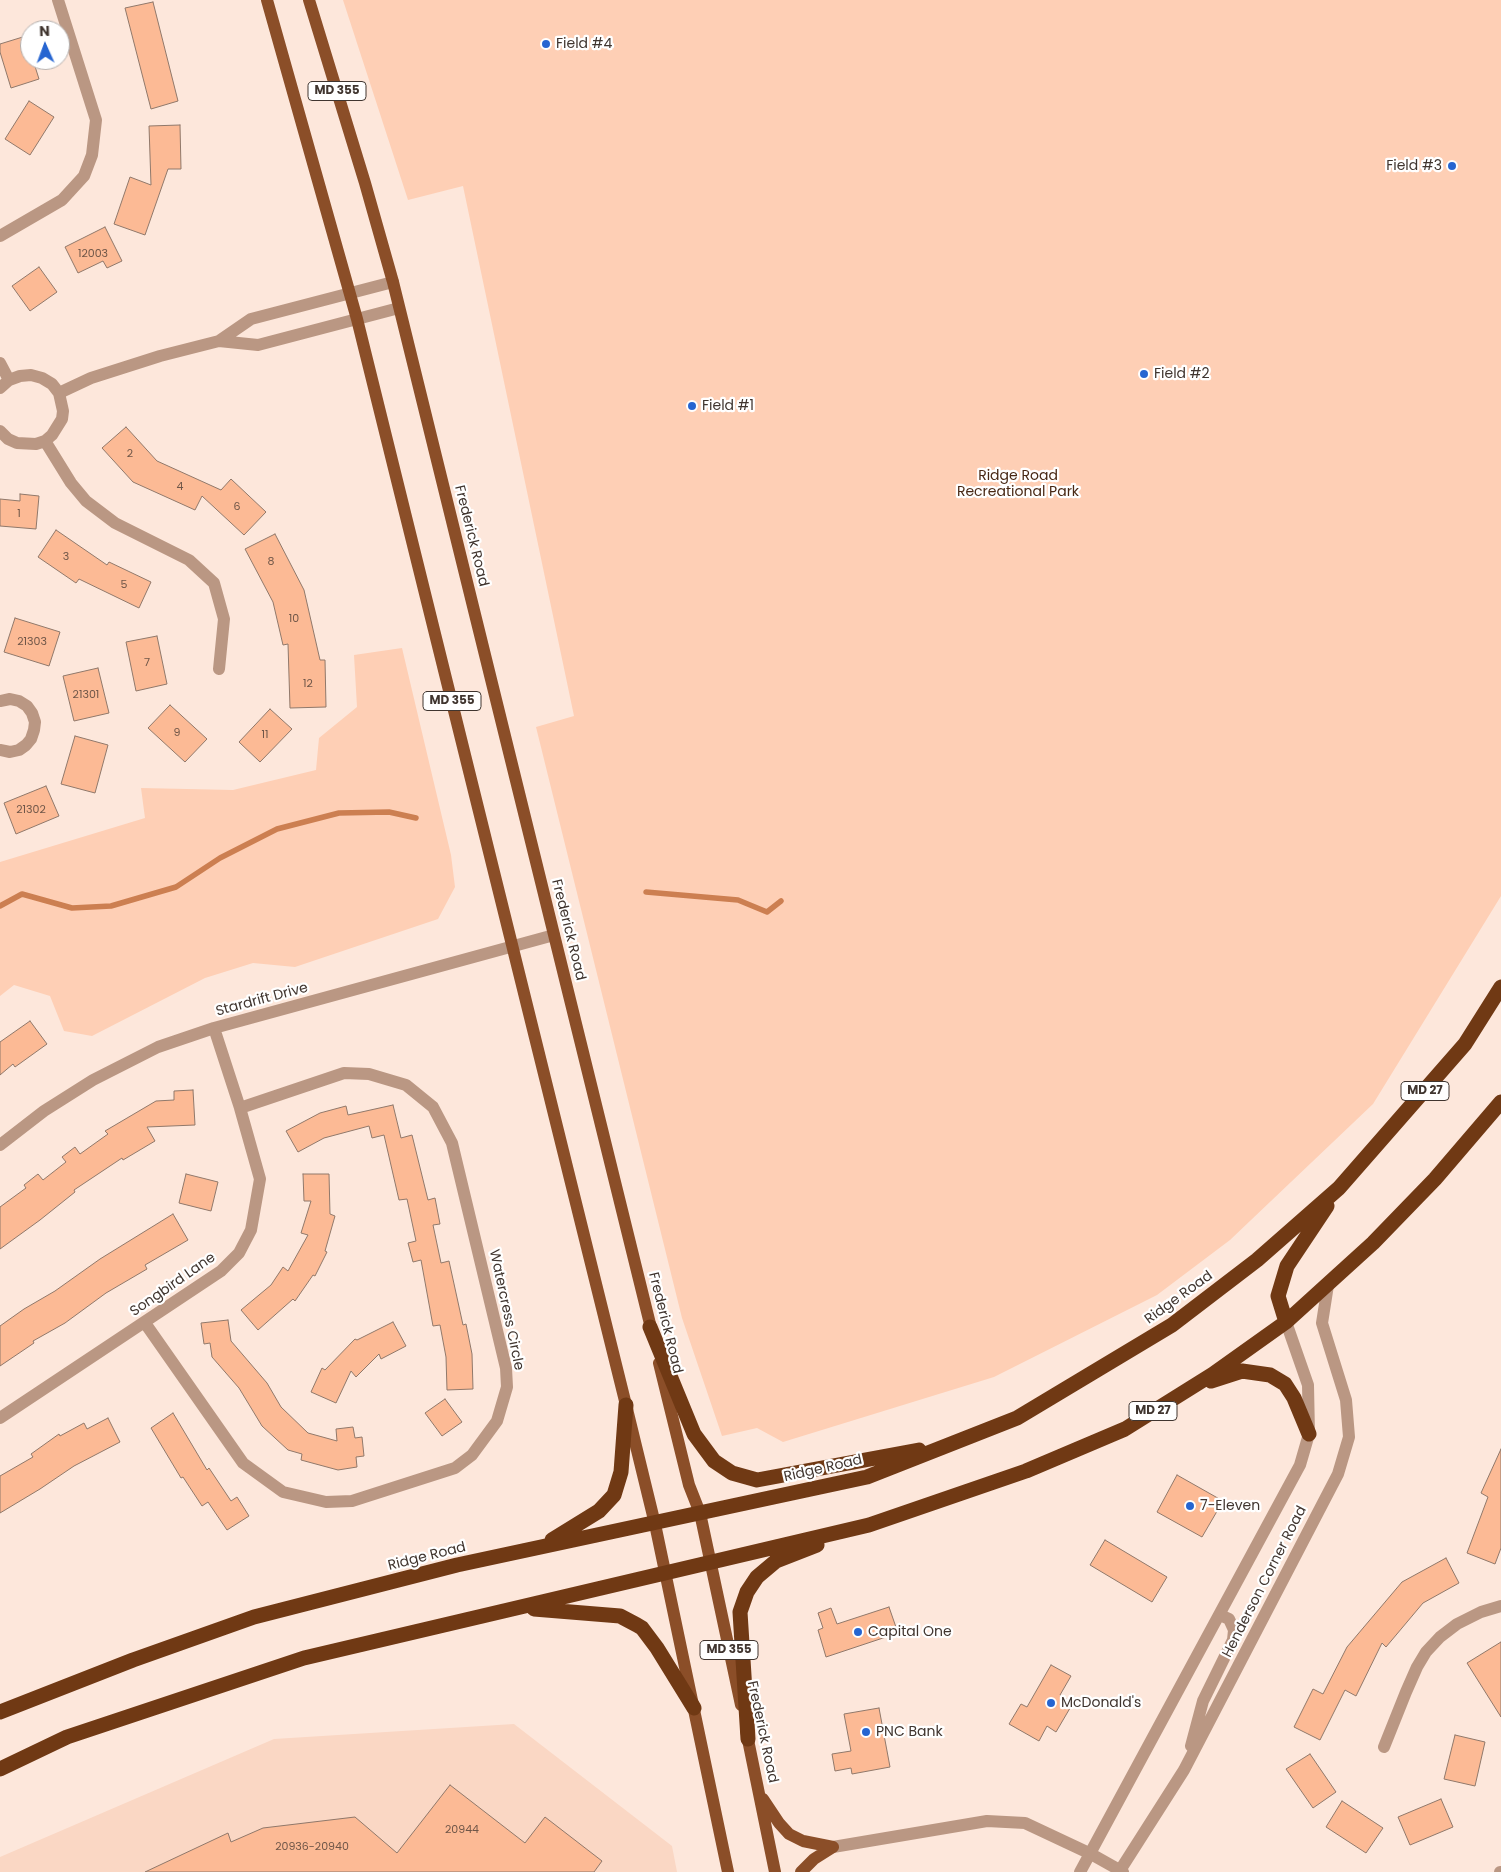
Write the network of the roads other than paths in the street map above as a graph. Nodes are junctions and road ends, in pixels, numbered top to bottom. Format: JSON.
{"nodes":[{"id":1,"x":58,"y":0,"type":"edge"},
{"id":2,"x":267,"y":0,"type":"edge"},
{"id":3,"x":309,"y":0,"type":"edge"},
{"id":4,"x":0,"y":236,"type":"edge"},
{"id":5,"x":393,"y":282,"type":"junction"},
{"id":6,"x":350,"y":293,"type":"junction"},
{"id":7,"x":399,"y":308,"type":"junction"},
{"id":8,"x":357,"y":319,"type":"junction"},
{"id":9,"x":219,"y":341,"type":"junction"},
{"id":10,"x":0,"y":363,"type":"edge"},
{"id":11,"x":5,"y":384,"type":"edge"},
{"id":12,"x":59,"y":393,"type":"junction"},
{"id":13,"x":0,"y":431,"type":"edge"},
{"id":14,"x":45,"y":440,"type":"junction"},
{"id":15,"x":219,"y":669,"type":"dead end"},
{"id":16,"x":0,"y":701,"type":"edge"},
{"id":17,"x":0,"y":750,"type":"edge"},
{"id":18,"x":554,"y":935,"type":"junction"},
{"id":19,"x":513,"y":945,"type":"junction"},
{"id":20,"x":1501,"y":987,"type":"edge"},
{"id":21,"x":214,"y":1028,"type":"junction"},
{"id":22,"x":1501,"y":1102,"type":"edge"},
{"id":23,"x":240,"y":1108,"type":"junction"},
{"id":24,"x":0,"y":1145,"type":"edge"},
{"id":25,"x":1339,"y":1188,"type":"junction"},
{"id":26,"x":1328,"y":1285,"type":"junction"},
{"id":27,"x":1286,"y":1322,"type":"junction"},
{"id":28,"x":145,"y":1323,"type":"junction"},
{"id":29,"x":650,"y":1327,"type":"junction"},
{"id":30,"x":1193,"y":1386,"type":"junction"},
{"id":31,"x":626,"y":1405,"type":"junction"},
{"id":32,"x":0,"y":1418,"type":"edge"},
{"id":33,"x":1309,"y":1434,"type":"junction"},
{"id":34,"x":955,"y":1443,"type":"junction"},
{"id":35,"x":700,"y":1513,"type":"junction"},
{"id":36,"x":655,"y":1524,"type":"junction"},
{"id":37,"x":868,"y":1525,"type":"junction"},
{"id":38,"x":537,"y":1549,"type":"junction"},
{"id":39,"x":711,"y":1561,"type":"junction"},
{"id":40,"x":665,"y":1572,"type":"junction"},
{"id":41,"x":1501,"y":1606,"type":"edge"},
{"id":42,"x":520,"y":1608,"type":"junction"},
{"id":43,"x":1220,"y":1615,"type":"junction"},
{"id":44,"x":694,"y":1708,"type":"junction"},
{"id":45,"x":0,"y":1712,"type":"edge"},
{"id":46,"x":748,"y":1739,"type":"junction"},
{"id":47,"x":1384,"y":1747,"type":"dead end"},
{"id":48,"x":0,"y":1769,"type":"edge"},
{"id":49,"x":1184,"y":1770,"type":"junction"},
{"id":50,"x":759,"y":1793,"type":"junction"},
{"id":51,"x":833,"y":1847,"type":"junction"},
{"id":52,"x":1091,"y":1854,"type":"junction"},
{"id":53,"x":1121,"y":1871,"type":"edge"},
{"id":54,"x":728,"y":1872,"type":"edge"},
{"id":55,"x":776,"y":1872,"type":"edge"},
{"id":56,"x":801,"y":1872,"type":"edge"},
{"id":57,"x":1080,"y":1872,"type":"edge"}],
"edges":[{"from":1,"to":4,"type":"street"},
{"from":2,"to":6,"type":"main road","number":"MD 355"},
{"from":3,"to":5,"type":"main road","name":"Frederick Road","number":"MD 355"},
{"from":5,"to":6,"type":"street"},
{"from":5,"to":7,"type":"main road","name":"Frederick Road","number":"MD 355"},
{"from":6,"to":8,"type":"main road","number":"MD 355"},
{"from":6,"to":9,"type":"street"},
{"from":7,"to":8,"type":"street"},
{"from":7,"to":18,"type":"main road","name":"Frederick Road","number":"MD 355"},
{"from":8,"to":9,"type":"street"},
{"from":8,"to":19,"type":"main road","number":"MD 355"},
{"from":9,"to":12,"type":"street"},
{"from":10,"to":11,"type":"street"},
{"from":11,"to":12,"type":"street"},
{"from":12,"to":14,"type":"street"},
{"from":13,"to":14,"type":"street"},
{"from":14,"to":15,"type":"street"},
{"from":16,"to":17,"type":"street"},
{"from":18,"to":19,"type":"street","name":"Stardrift Drive"},
{"from":18,"to":29,"type":"main road","name":"Frederick Road","number":"MD 355"},
{"from":19,"to":21,"type":"street","name":"Stardrift Drive"},
{"from":19,"to":31,"type":"main road","number":"MD 355"},
{"from":20,"to":25,"type":"highway","name":"Ridge Road","number":"MD 27"},
{"from":21,"to":23,"type":"street","name":"Songbird Lane"},
{"from":21,"to":24,"type":"street","name":"Stardrift Drive"},
{"from":22,"to":26,"type":"highway","number":"MD 27"},
{"from":23,"to":28,"type":"street","name":"Songbird Lane"},
{"from":23,"to":28,"type":"street","name":"Watercress Circle"},
{"from":25,"to":27,"type":"highway"},
{"from":25,"to":34,"type":"highway","name":"Ridge Road","number":"MD 27"},
{"from":26,"to":27,"type":"highway","number":"MD 27"},
{"from":26,"to":49,"type":"street","name":"Henderson Corner Road"},
{"from":27,"to":30,"type":"highway","number":"MD 27"},
{"from":27,"to":33,"type":"street","name":"Henderson Corner Road"},
{"from":28,"to":32,"type":"street","name":"Songbird Lane"},
{"from":29,"to":34,"type":"highway"},
{"from":29,"to":35,"type":"main road","name":"Frederick Road","number":"MD 355"},
{"from":30,"to":33,"type":"highway"},
{"from":30,"to":37,"type":"highway","number":"MD 27"},
{"from":31,"to":36,"type":"main road","number":"MD 355"},
{"from":31,"to":38,"type":"highway"},
{"from":33,"to":43,"type":"street","name":"Henderson Corner Road"},
{"from":34,"to":35,"type":"highway","name":"Ridge Road","number":"MD 27"},
{"from":35,"to":36,"type":"highway","name":"Ridge Road","number":"MD 27"},
{"from":35,"to":39,"type":"main road","name":"Frederick Road","number":"MD 355"},
{"from":36,"to":38,"type":"highway","name":"Ridge Road"},
{"from":36,"to":40,"type":"main road","number":"MD 355"},
{"from":37,"to":39,"type":"highway","number":"MD 27"},
{"from":37,"to":46,"type":"highway"},
{"from":38,"to":45,"type":"highway","name":"Ridge Road"},
{"from":39,"to":40,"type":"highway","number":"MD 27"},
{"from":39,"to":46,"type":"main road","name":"Frederick Road","number":"MD 355"},
{"from":40,"to":42,"type":"highway"},
{"from":40,"to":44,"type":"main road","number":"MD 355"},
{"from":41,"to":47,"type":"street"},
{"from":42,"to":44,"type":"highway"},
{"from":42,"to":48,"type":"highway"},
{"from":43,"to":49,"type":"street"},
{"from":43,"to":52,"type":"street","name":"Henderson Corner Road"},
{"from":44,"to":54,"type":"main road","number":"MD 355"},
{"from":46,"to":50,"type":"main road","name":"Frederick Road","number":"MD 355"},
{"from":49,"to":53,"type":"street","name":"Henderson Corner Road"},
{"from":50,"to":51,"type":"main road"},
{"from":50,"to":55,"type":"main road","name":"Frederick Road","number":"MD 355"},
{"from":51,"to":52,"type":"street"},
{"from":51,"to":56,"type":"main road"},
{"from":52,"to":53,"type":"street"},
{"from":52,"to":57,"type":"street","name":"Henderson Corner Road"}]}
